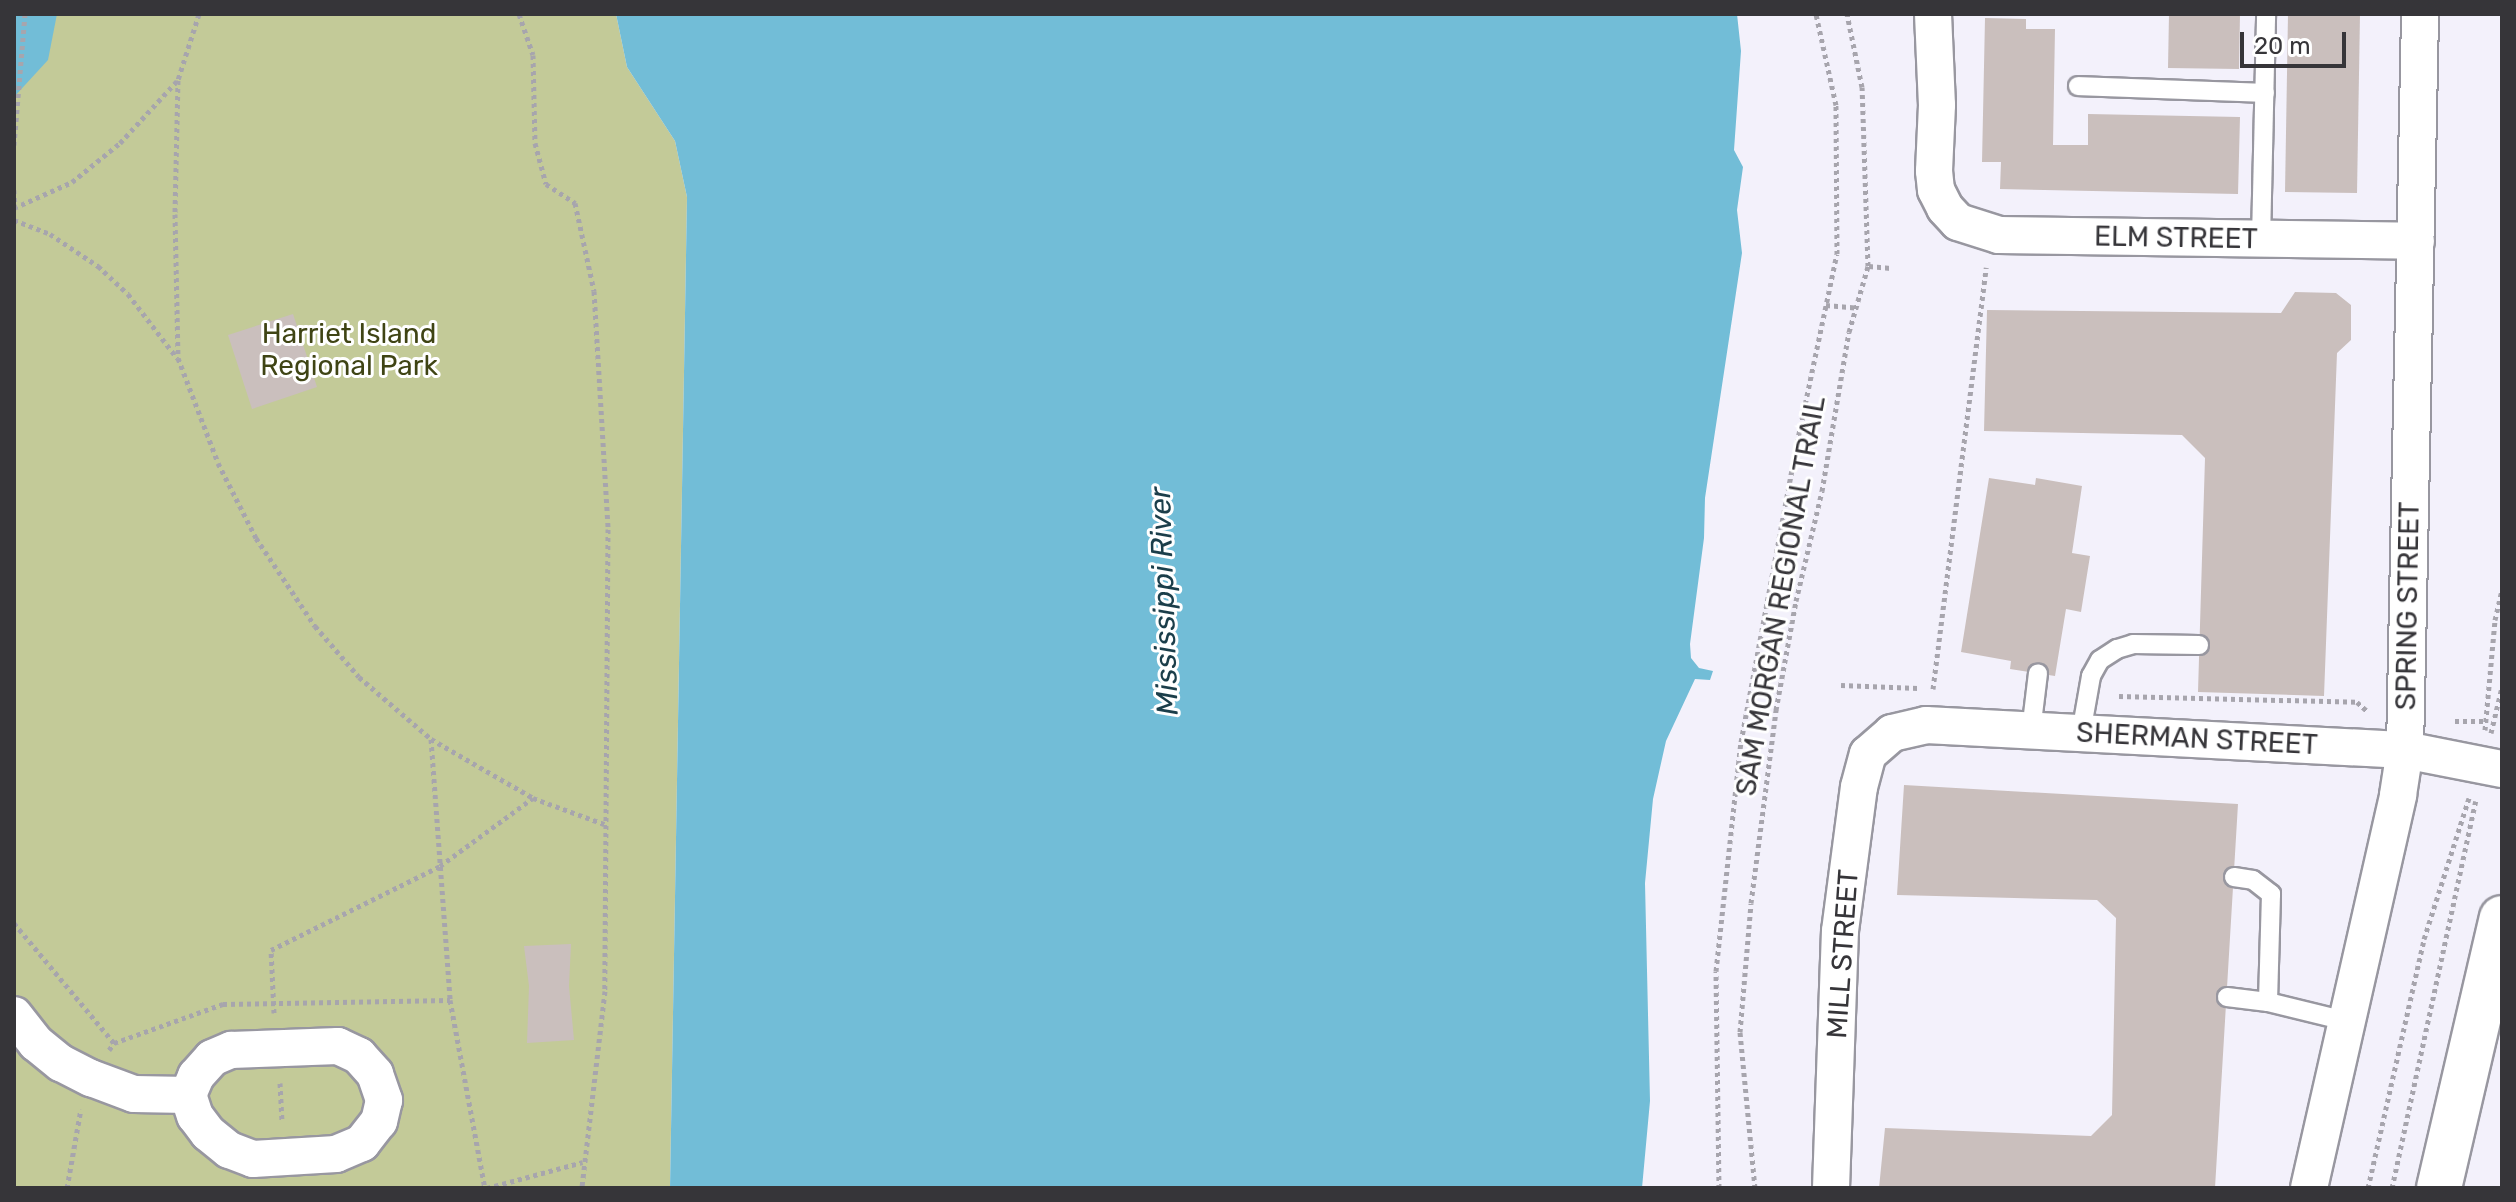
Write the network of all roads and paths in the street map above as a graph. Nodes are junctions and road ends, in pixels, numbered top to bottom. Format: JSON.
{"nodes":[{"id":1,"x":25,"y":14,"type":"edge"},
{"id":2,"x":199,"y":14,"type":"edge"},
{"id":3,"x":519,"y":14,"type":"edge"},
{"id":4,"x":1816,"y":14,"type":"edge"},
{"id":5,"x":1847,"y":14,"type":"edge"},
{"id":6,"x":1933,"y":14,"type":"edge"},
{"id":7,"x":2266,"y":14,"type":"edge"},
{"id":8,"x":2420,"y":14,"type":"edge"},
{"id":9,"x":14,"y":26,"type":"edge"},
{"id":10,"x":24,"y":26,"type":"junction"},
{"id":11,"x":14,"y":58,"type":"edge"},
{"id":12,"x":22,"y":58,"type":"junction"},
{"id":13,"x":178,"y":80,"type":"junction"},
{"id":14,"x":2078,"y":86,"type":"dead end"},
{"id":15,"x":2265,"y":93,"type":"junction"},
{"id":16,"x":14,"y":145,"type":"edge"},
{"id":17,"x":14,"y":190,"type":"edge"},
{"id":18,"x":15,"y":208,"type":"edge"},
{"id":19,"x":14,"y":220,"type":"edge"},
{"id":20,"x":2261,"y":240,"type":"junction"},
{"id":21,"x":2416,"y":241,"type":"junction"},
{"id":22,"x":1988,"y":263,"type":"dead end"},
{"id":23,"x":1868,"y":266,"type":"junction"},
{"id":24,"x":1891,"y":268,"type":"dead end"},
{"id":25,"x":1826,"y":305,"type":"junction"},
{"id":26,"x":1858,"y":308,"type":"junction"},
{"id":27,"x":178,"y":358,"type":"junction"},
{"id":28,"x":2502,"y":590,"type":"edge"},
{"id":29,"x":2199,"y":645,"type":"dead end"},
{"id":30,"x":2038,"y":673,"type":"dead end"},
{"id":31,"x":2502,"y":687,"type":"edge"},
{"id":32,"x":1939,"y":695,"type":"dead end"},
{"id":33,"x":2031,"y":731,"type":"junction"},
{"id":34,"x":1892,"y":733,"type":"joint"},
{"id":35,"x":2081,"y":733,"type":"junction"},
{"id":36,"x":431,"y":739,"type":"junction"},
{"id":37,"x":2405,"y":750,"type":"junction"},
{"id":38,"x":2488,"y":765,"type":"edge"},
{"id":39,"x":533,"y":798,"type":"junction"},
{"id":40,"x":604,"y":824,"type":"junction"},
{"id":41,"x":440,"y":866,"type":"junction"},
{"id":42,"x":2234,"y":877,"type":"dead end"},
{"id":43,"x":2502,"y":918,"type":"edge"},
{"id":44,"x":14,"y":923,"type":"edge"},
{"id":45,"x":2227,"y":997,"type":"dead end"},
{"id":46,"x":2268,"y":1002,"type":"junction"},
{"id":47,"x":14,"y":1015,"type":"edge"},
{"id":48,"x":2346,"y":1021,"type":"junction"},
{"id":49,"x":114,"y":1043,"type":"dead end"},
{"id":50,"x":278,"y":1048,"type":"junction"},
{"id":51,"x":188,"y":1095,"type":"junction"},
{"id":52,"x":284,"y":1157,"type":"junction"},
{"id":53,"x":583,"y":1162,"type":"junction"},
{"id":54,"x":486,"y":1188,"type":"edge"},
{"id":55,"x":582,"y":1188,"type":"edge"},
{"id":56,"x":1719,"y":1188,"type":"edge"},
{"id":57,"x":1755,"y":1188,"type":"edge"},
{"id":58,"x":1831,"y":1188,"type":"edge"},
{"id":59,"x":2309,"y":1188,"type":"edge"},
{"id":60,"x":2368,"y":1188,"type":"edge"},
{"id":61,"x":2392,"y":1188,"type":"edge"},
{"id":62,"x":2439,"y":1188,"type":"edge"}],
"edges":[{"from":1,"to":10,"type":"path"},
{"from":2,"to":13,"type":"path"},
{"from":3,"to":40,"type":"path"},
{"from":4,"to":25,"type":"path"},
{"from":5,"to":23,"type":"path","name":"SAM MORGAN REGIONAL TRAIL"},
{"from":6,"to":20,"type":"street","name":"ELM STREET"},
{"from":7,"to":15,"type":"lane"},
{"from":8,"to":21,"type":"street","name":"SPRING STREET"},
{"from":9,"to":10,"type":"path"},
{"from":10,"to":12,"type":"path"},
{"from":11,"to":12,"type":"path"},
{"from":12,"to":16,"type":"path"},
{"from":13,"to":18,"type":"path"},
{"from":13,"to":27,"type":"path"},
{"from":14,"to":15,"type":"lane"},
{"from":15,"to":20,"type":"lane"},
{"from":17,"to":18,"type":"path"},
{"from":19,"to":27,"type":"path"},
{"from":20,"to":21,"type":"street","name":"ELM STREET"},
{"from":21,"to":37,"type":"street","name":"SPRING STREET"},
{"from":22,"to":32,"type":"path"},
{"from":23,"to":24,"type":"path"},
{"from":23,"to":26,"type":"path","name":"SAM MORGAN REGIONAL TRAIL"},
{"from":25,"to":26,"type":"path"},
{"from":25,"to":56,"type":"path"},
{"from":26,"to":57,"type":"path","name":"SAM MORGAN REGIONAL TRAIL"},
{"from":27,"to":36,"type":"path"},
{"from":28,"to":38,"type":"path"},
{"from":29,"to":35,"type":"lane"},
{"from":30,"to":33,"type":"lane"},
{"from":31,"to":38,"type":"path"},
{"from":33,"to":34,"type":"street","name":"SHERMAN STREET"},
{"from":33,"to":35,"type":"street","name":"SHERMAN STREET"},
{"from":34,"to":58,"type":"street","name":"MILL STREET"},
{"from":35,"to":37,"type":"street","name":"SHERMAN STREET"},
{"from":36,"to":39,"type":"path"},
{"from":36,"to":41,"type":"path"},
{"from":37,"to":38,"type":"street","name":"SHERMAN STREET"},
{"from":37,"to":48,"type":"street","name":"SPRING STREET"},
{"from":38,"to":60,"type":"path"},
{"from":38,"to":61,"type":"path"},
{"from":39,"to":40,"type":"path"},
{"from":39,"to":41,"type":"path"},
{"from":40,"to":53,"type":"path"},
{"from":41,"to":50,"type":"path"},
{"from":41,"to":54,"type":"path"},
{"from":42,"to":46,"type":"lane"},
{"from":43,"to":62,"type":"highway"},
{"from":44,"to":49,"type":"path"},
{"from":45,"to":46,"type":"lane"},
{"from":46,"to":48,"type":"lane"},
{"from":47,"to":51,"type":"street"},
{"from":48,"to":59,"type":"street","name":"SPRING STREET"},
{"from":50,"to":51,"type":"street"},
{"from":50,"to":52,"type":"path"},
{"from":50,"to":52,"type":"street"},
{"from":51,"to":52,"type":"street"},
{"from":53,"to":54,"type":"path"},
{"from":53,"to":55,"type":"path"}]}
